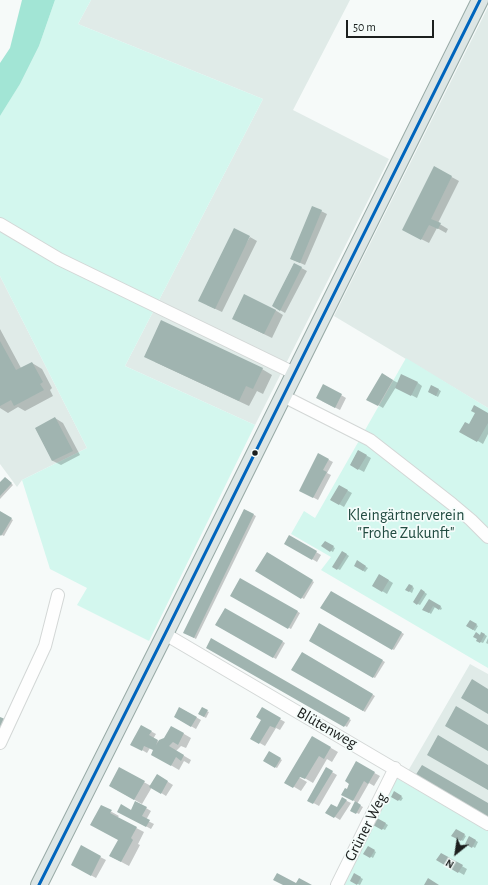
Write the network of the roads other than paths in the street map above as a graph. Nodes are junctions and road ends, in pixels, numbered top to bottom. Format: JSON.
{"nodes":[{"id":1,"x":480,"y":0,"type":"edge"},
{"id":2,"x":0,"y":224,"type":"edge"},
{"id":3,"x":294,"y":373,"type":"junction"},
{"id":4,"x":283,"y":396,"type":"junction"},
{"id":5,"x":488,"y":537,"type":"edge"},
{"id":6,"x":58,"y":595,"type":"dead end"},
{"id":7,"x":165,"y":634,"type":"junction"},
{"id":8,"x":0,"y":743,"type":"edge"},
{"id":9,"x":395,"y":768,"type":"junction"},
{"id":10,"x":488,"y":824,"type":"edge"},
{"id":11,"x":39,"y":885,"type":"edge"},
{"id":12,"x":337,"y":885,"type":"edge"}],
"edges":[{"from":1,"to":3,"type":"main road"},
{"from":2,"to":3,"type":"street"},
{"from":3,"to":4,"type":"main road"},
{"from":4,"to":5,"type":"street"},
{"from":4,"to":7,"type":"main road"},
{"from":6,"to":8,"type":"street"},
{"from":7,"to":9,"type":"street","name":"Blütenweg"},
{"from":7,"to":11,"type":"main road"},
{"from":9,"to":10,"type":"street","name":"Blütenweg"},
{"from":9,"to":12,"type":"street","name":"Grüner Weg"}]}
